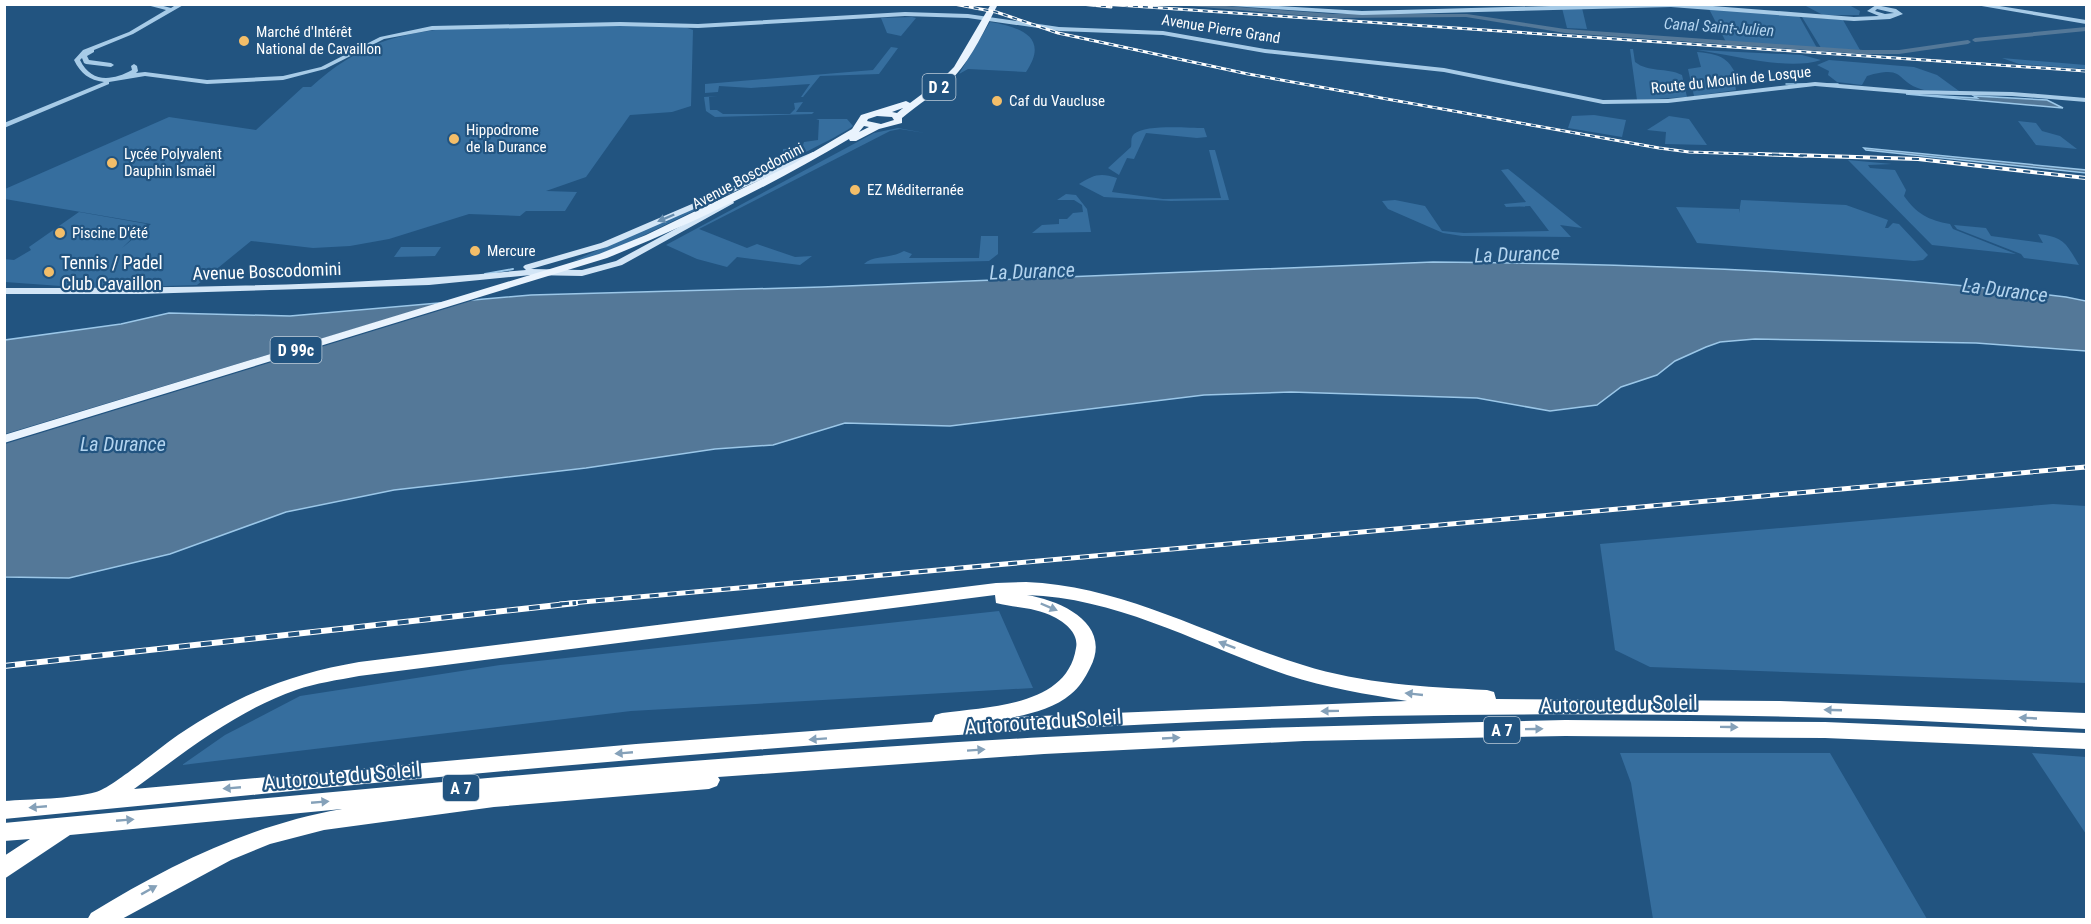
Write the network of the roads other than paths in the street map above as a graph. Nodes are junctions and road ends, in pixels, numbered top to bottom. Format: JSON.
{"nodes":[{"id":1,"x":146,"y":4,"type":"edge"},
{"id":2,"x":182,"y":4,"type":"edge"},
{"id":3,"x":995,"y":4,"type":"edge"},
{"id":4,"x":1206,"y":4,"type":"edge"},
{"id":5,"x":1973,"y":4,"type":"edge"},
{"id":6,"x":1885,"y":6,"type":"edge"},
{"id":7,"x":1899,"y":8,"type":"edge"},
{"id":8,"x":165,"y":12,"type":"junction"},
{"id":9,"x":1871,"y":12,"type":"junction"},
{"id":10,"x":1890,"y":16,"type":"junction"},
{"id":11,"x":1846,"y":19,"type":"junction"},
{"id":12,"x":2086,"y":22,"type":"edge"},
{"id":13,"x":970,"y":47,"type":"junction"},
{"id":14,"x":1305,"y":55,"type":"joint"},
{"id":15,"x":118,"y":65,"type":"junction"},
{"id":16,"x":134,"y":66,"type":"junction"},
{"id":17,"x":90,"y":77,"type":"junction"},
{"id":18,"x":121,"y":77,"type":"junction"},
{"id":19,"x":173,"y":77,"type":"junction"},
{"id":20,"x":74,"y":96,"type":"junction"},
{"id":21,"x":2086,"y":100,"type":"edge"},
{"id":22,"x":884,"y":112,"type":"junction"},
{"id":23,"x":898,"y":117,"type":"junction"},
{"id":24,"x":862,"y":123,"type":"junction"},
{"id":25,"x":4,"y":126,"type":"edge"},
{"id":26,"x":876,"y":127,"type":"junction"},
{"id":27,"x":816,"y":154,"type":"junction"},
{"id":28,"x":796,"y":166,"type":"junction"},
{"id":29,"x":459,"y":280,"type":"junction"},
{"id":30,"x":4,"y":291,"type":"edge"},
{"id":31,"x":4,"y":439,"type":"edge"},
{"id":32,"x":1682,"y":706,"type":"junction"},
{"id":33,"x":2086,"y":721,"type":"edge"},
{"id":34,"x":877,"y":734,"type":"junction"},
{"id":35,"x":2086,"y":741,"type":"edge"},
{"id":36,"x":918,"y":754,"type":"junction"},
{"id":37,"x":169,"y":758,"type":"junction"},
{"id":38,"x":4,"y":810,"type":"edge"},
{"id":39,"x":4,"y":832,"type":"edge"},
{"id":40,"x":11,"y":869,"type":"edge"},
{"id":41,"x":99,"y":920,"type":"edge"}],
"edges":[{"from":1,"to":8,"type":"street"},
{"from":2,"to":8,"type":"street"},
{"from":3,"to":13,"type":"main road","number":"D 2"},
{"from":4,"to":11,"type":"street"},
{"from":5,"to":12,"type":"street"},
{"from":6,"to":7,"type":"street"},
{"from":6,"to":9,"type":"street"},
{"from":7,"to":10,"type":"street"},
{"from":8,"to":15,"type":"street","name":"Avenue Pierre Grand"},
{"from":8,"to":17,"type":"street"},
{"from":9,"to":10,"type":"street"},
{"from":9,"to":11,"type":"street"},
{"from":10,"to":11,"type":"street"},
{"from":13,"to":22,"type":"main road","number":"D 2"},
{"from":13,"to":23,"type":"main road","number":"D 2"},
{"from":14,"to":19,"type":"street","name":"Avenue Pierre Grand"},
{"from":14,"to":21,"type":"street","name":"Route du Moulin de Losque"},
{"from":15,"to":16,"type":"street","name":"Avenue Pierre Grand"},
{"from":15,"to":17,"type":"street"},
{"from":16,"to":18,"type":"street"},
{"from":16,"to":19,"type":"street","name":"Avenue Pierre Grand"},
{"from":17,"to":18,"type":"street","name":"Avenue Pierre Grand"},
{"from":17,"to":20,"type":"street"},
{"from":18,"to":19,"type":"street","name":"Avenue Pierre Grand"},
{"from":18,"to":20,"type":"street"},
{"from":20,"to":25,"type":"street"},
{"from":22,"to":23,"type":"main road"},
{"from":22,"to":24,"type":"main road","name":"Avenue Boscodomini"},
{"from":23,"to":26,"type":"main road","name":"Avenue Boscodomini"},
{"from":24,"to":26,"type":"main road"},
{"from":24,"to":27,"type":"main road","name":"Avenue Boscodomini"},
{"from":26,"to":28,"type":"main road","name":"Avenue Boscodomini"},
{"from":27,"to":28,"type":"main road","number":"D 99c"},
{"from":27,"to":29,"type":"main road","name":"Avenue Boscodomini","one_way":true},
{"from":28,"to":29,"type":"main road","name":"Avenue Boscodomini"},
{"from":28,"to":31,"type":"main road","number":"D 99c"},
{"from":29,"to":30,"type":"main road","name":"Avenue Boscodomini"},
{"from":33,"to":32,"type":"highway","name":"Autoroute du Soleil","number":"A 7","one_way":true},
{"from":32,"to":34,"type":"highway","name":"Autoroute du Soleil","number":"A 7","one_way":true},
{"from":32,"to":37,"type":"highway","one_way":true},
{"from":37,"to":34,"type":"highway","one_way":true},
{"from":34,"to":38,"type":"highway","name":"Autoroute du Soleil","number":"A 7","one_way":true},
{"from":36,"to":35,"type":"highway","name":"Autoroute du Soleil","number":"A 7","one_way":true},
{"from":39,"to":36,"type":"highway","name":"Autoroute du Soleil","number":"A 7","one_way":true},
{"from":41,"to":36,"type":"highway","one_way":true},
{"from":37,"to":40,"type":"highway"}]}
